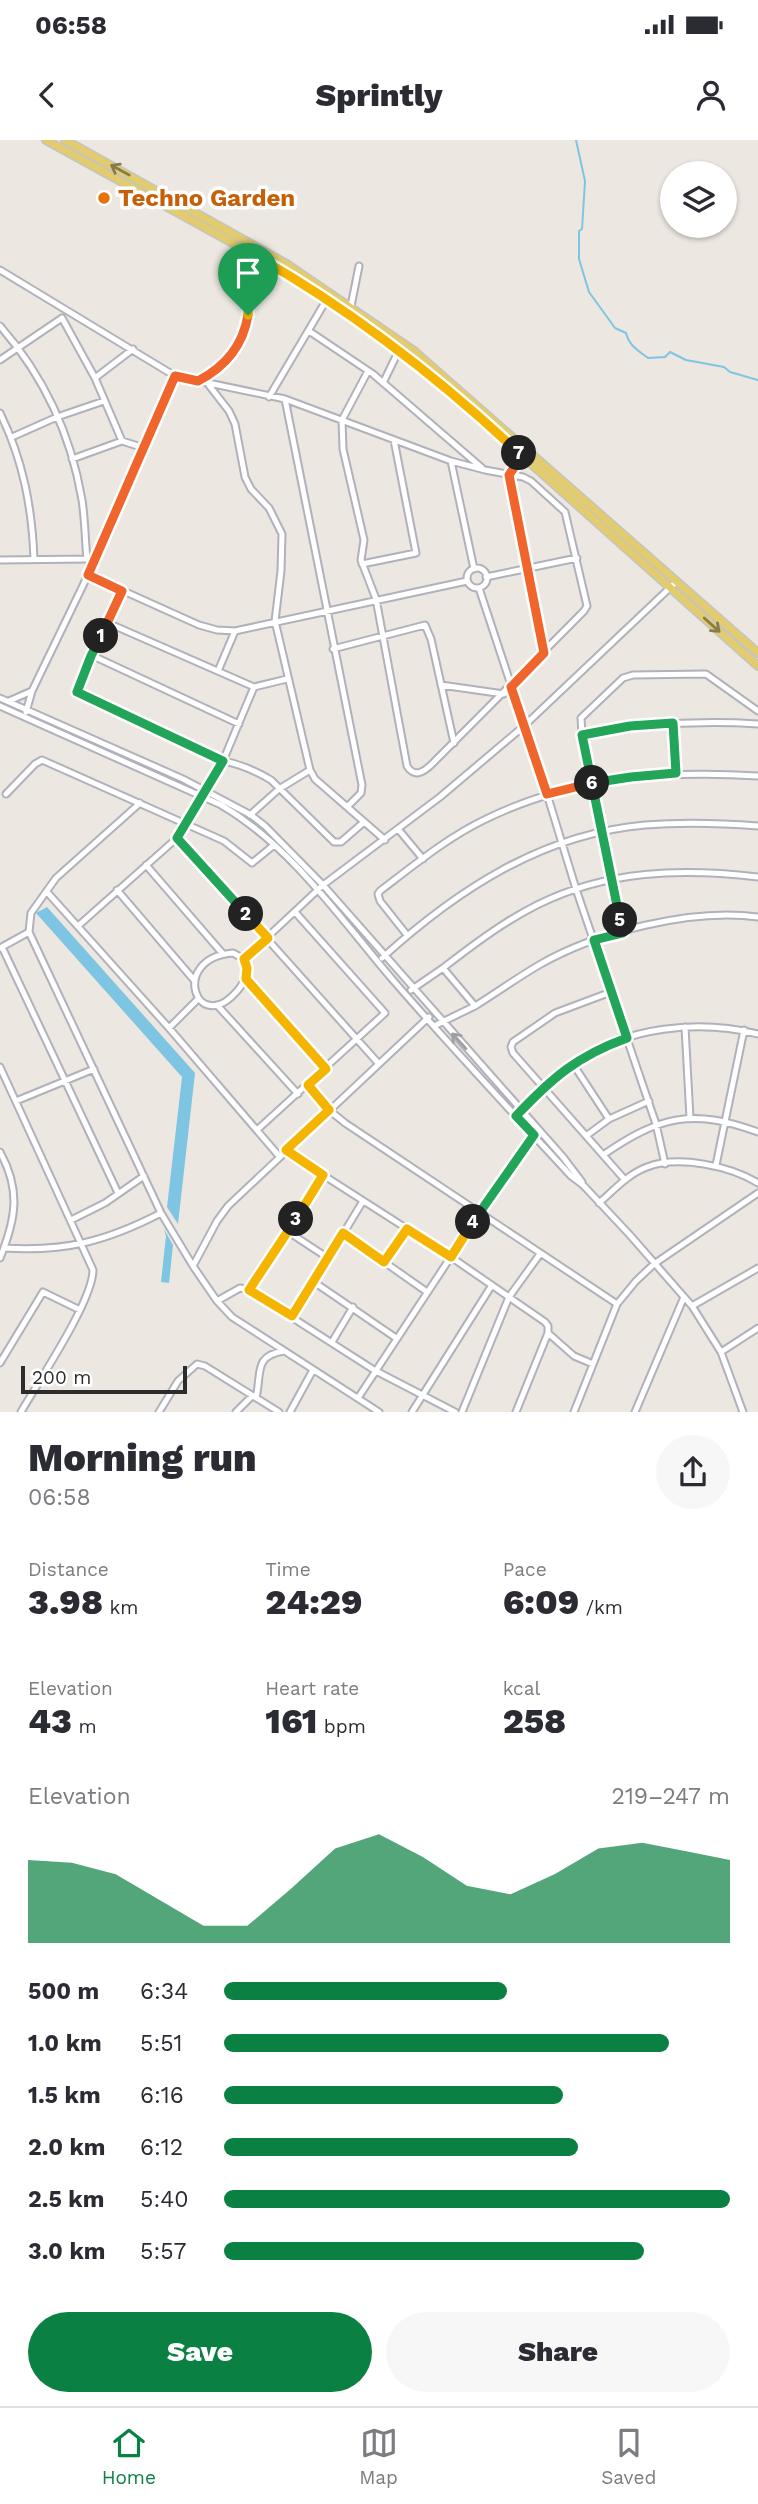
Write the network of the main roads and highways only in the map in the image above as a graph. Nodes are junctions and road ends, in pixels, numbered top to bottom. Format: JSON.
{"nodes":[{"id":1,"x":46,"y":140,"type":"edge"},
{"id":2,"x":65,"y":140,"type":"edge"},
{"id":3,"x":673,"y":585,"type":"junction"},
{"id":4,"x":758,"y":653,"type":"edge"},
{"id":5,"x":758,"y":666,"type":"edge"}],
"edges":[{"from":1,"to":3,"type":"main road"},
{"from":3,"to":2,"type":"main road","one_way":true},
{"from":3,"to":4,"type":"main road"},
{"from":3,"to":5,"type":"main road","one_way":true}]}
